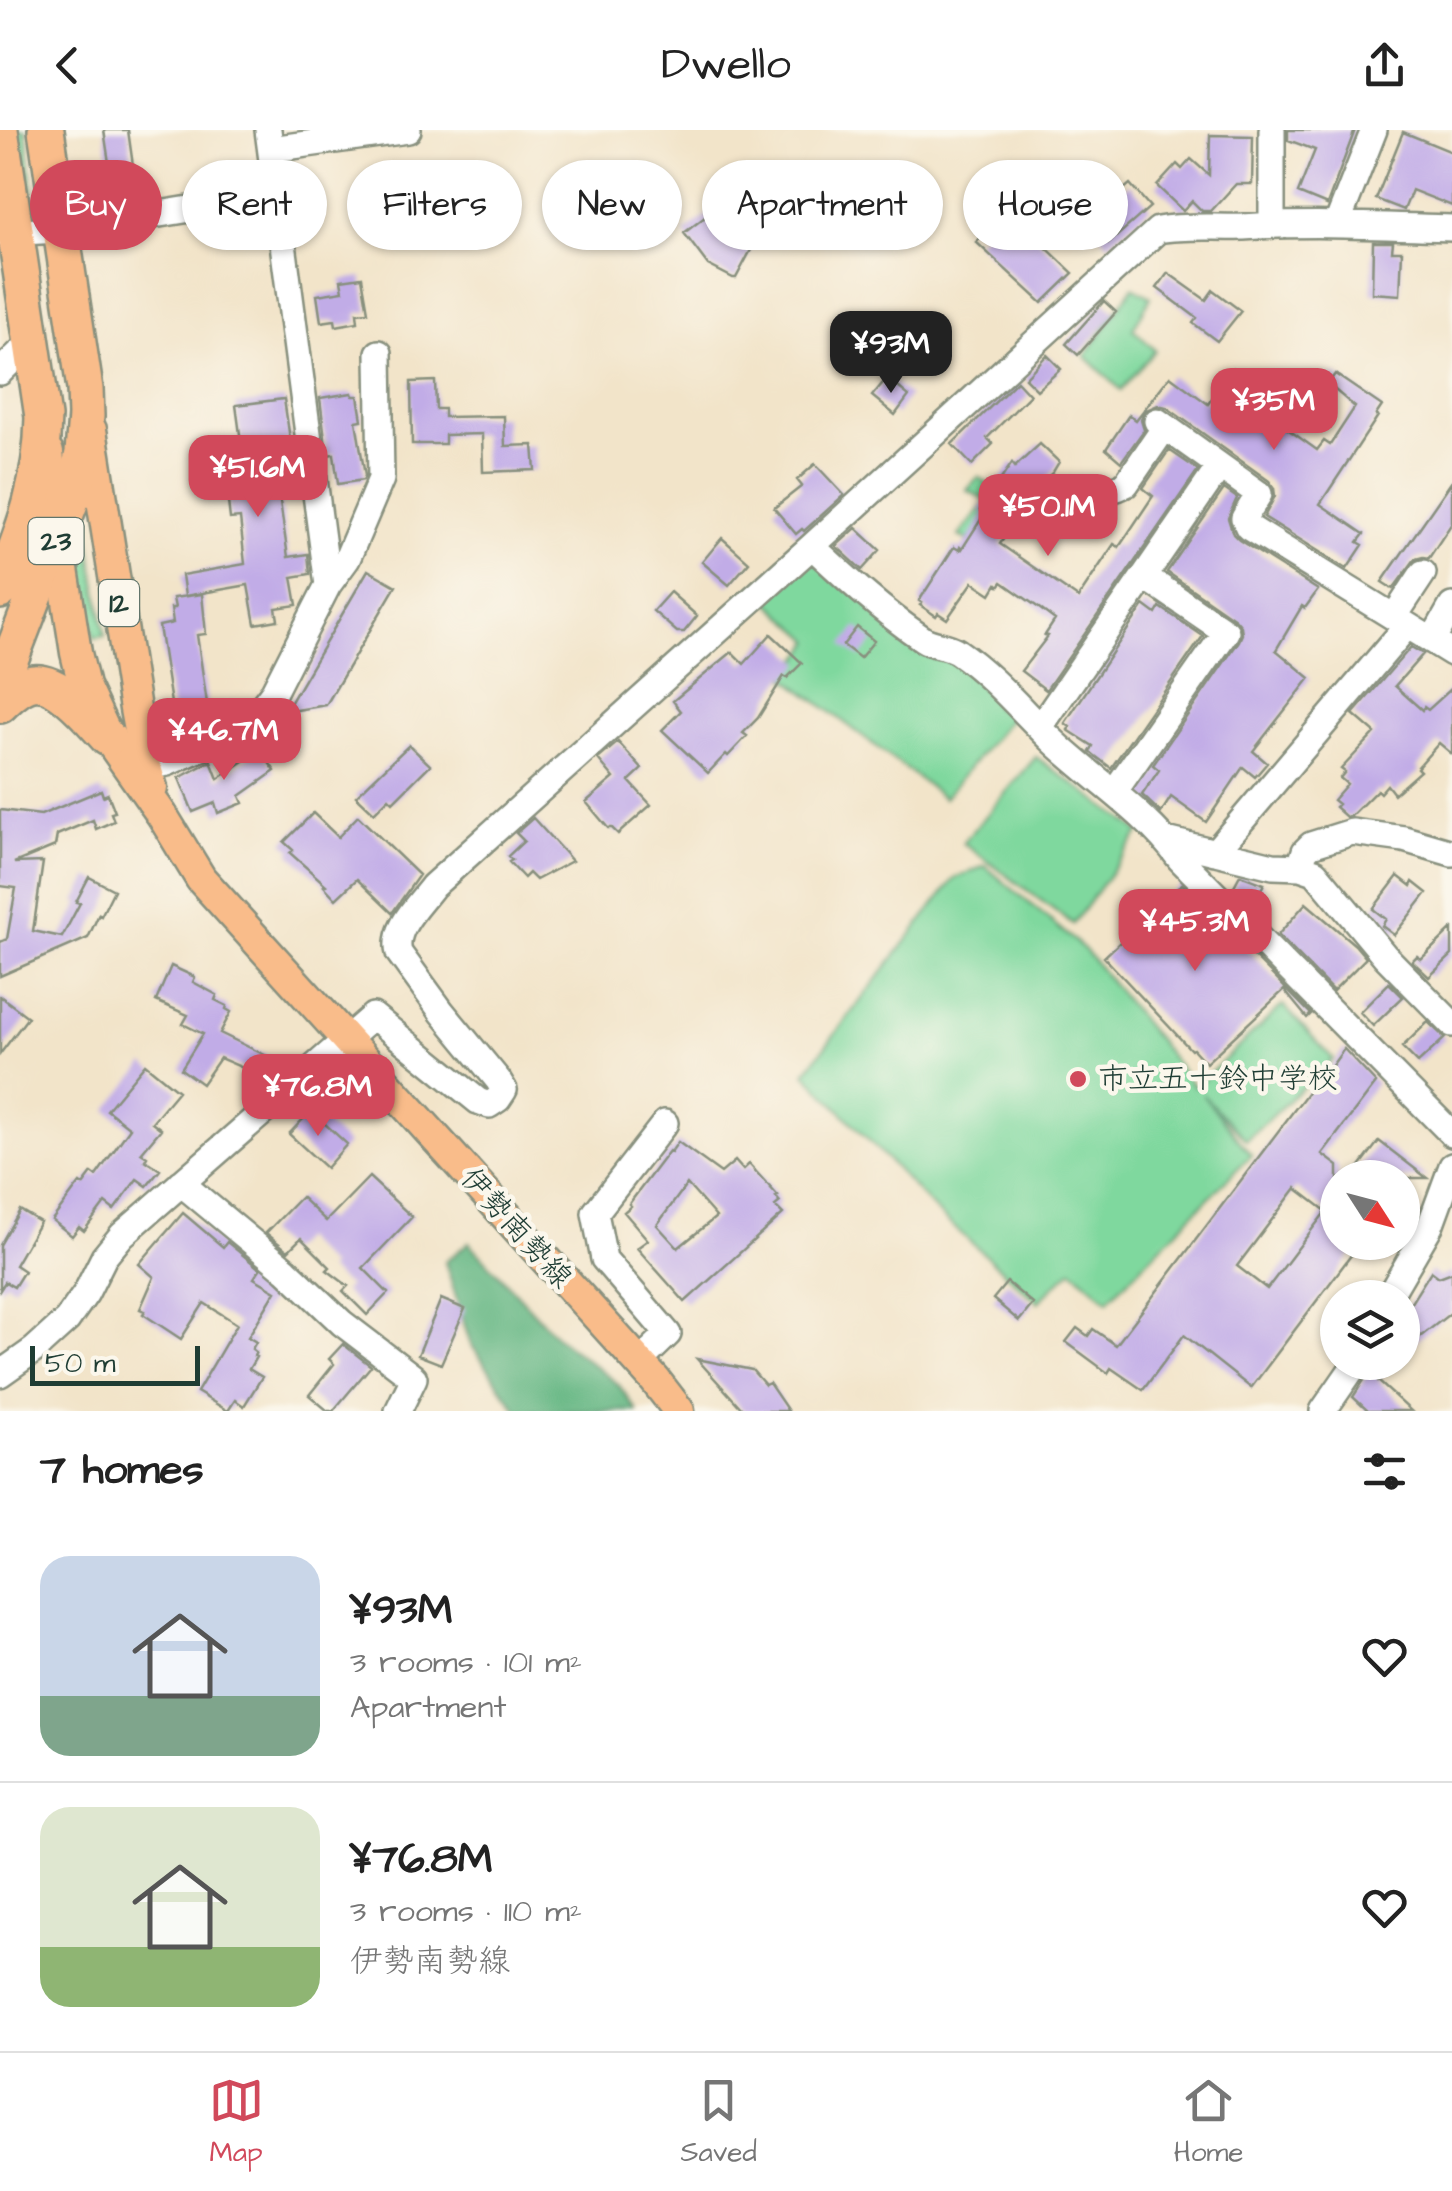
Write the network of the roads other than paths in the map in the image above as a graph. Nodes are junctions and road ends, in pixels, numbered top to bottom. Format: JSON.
{"nodes":[{"id":1,"x":0,"y":130,"type":"edge"},
{"id":2,"x":46,"y":130,"type":"edge"},
{"id":3,"x":408,"y":130,"type":"edge"},
{"id":4,"x":1272,"y":130,"type":"edge"},
{"id":5,"x":1374,"y":130,"type":"edge"},
{"id":6,"x":269,"y":139,"type":"edge"},
{"id":7,"x":51,"y":160,"type":"edge"},
{"id":8,"x":1272,"y":224,"type":"junction"},
{"id":9,"x":1336,"y":224,"type":"junction"},
{"id":10,"x":1452,"y":228,"type":"edge"},
{"id":11,"x":8,"y":232,"type":"edge"},
{"id":12,"x":65,"y":250,"type":"edge"},
{"id":13,"x":283,"y":250,"type":"edge"},
{"id":14,"x":16,"y":345,"type":"edge"},
{"id":15,"x":379,"y":352,"type":"dead end"},
{"id":16,"x":0,"y":372,"type":"edge"},
{"id":17,"x":85,"y":389,"type":"junction"},
{"id":18,"x":44,"y":417,"type":"junction"},
{"id":19,"x":1220,"y":466,"type":"junction"},
{"id":20,"x":1117,"y":488,"type":"dead end"},
{"id":21,"x":58,"y":537,"type":"junction"},
{"id":22,"x":812,"y":546,"type":"junction"},
{"id":23,"x":1423,"y":573,"type":"dead end"},
{"id":24,"x":1144,"y":576,"type":"junction"},
{"id":25,"x":328,"y":585,"type":"junction"},
{"id":26,"x":0,"y":591,"type":"edge"},
{"id":27,"x":1452,"y":606,"type":"edge"},
{"id":28,"x":1400,"y":622,"type":"junction"},
{"id":29,"x":1442,"y":647,"type":"edge"},
{"id":30,"x":0,"y":686,"type":"edge"},
{"id":31,"x":0,"y":704,"type":"edge"},
{"id":32,"x":1040,"y":727,"type":"junction"},
{"id":33,"x":108,"y":738,"type":"junction"},
{"id":34,"x":146,"y":768,"type":"junction"},
{"id":35,"x":1114,"y":792,"type":"junction"},
{"id":36,"x":162,"y":815,"type":"junction"},
{"id":37,"x":1166,"y":840,"type":"junction"},
{"id":38,"x":1215,"y":852,"type":"junction"},
{"id":39,"x":1452,"y":853,"type":"edge"},
{"id":40,"x":1300,"y":868,"type":"junction"},
{"id":41,"x":1452,"y":1024,"type":"edge"},
{"id":42,"x":345,"y":1039,"type":"junction"},
{"id":43,"x":665,"y":1123,"type":"dead end"},
{"id":44,"x":1452,"y":1134,"type":"edge"},
{"id":45,"x":1452,"y":1166,"type":"edge"},
{"id":46,"x":181,"y":1183,"type":"junction"},
{"id":47,"x":1441,"y":1231,"type":"edge"},
{"id":48,"x":1402,"y":1280,"type":"edge"},
{"id":49,"x":639,"y":1362,"type":"junction"},
{"id":50,"x":0,"y":1374,"type":"edge"},
{"id":51,"x":1345,"y":1380,"type":"edge"},
{"id":52,"x":398,"y":1411,"type":"edge"},
{"id":53,"x":679,"y":1411,"type":"edge"},
{"id":54,"x":1323,"y":1411,"type":"edge"}],
"edges":[{"from":1,"to":11,"type":"highway","number":"23"},
{"from":2,"to":7,"type":"highway","number":"23"},
{"from":3,"to":6,"type":"street"},
{"from":4,"to":8,"type":"street"},
{"from":5,"to":9,"type":"street"},
{"from":8,"to":9,"type":"street"},
{"from":8,"to":22,"type":"street"},
{"from":9,"to":10,"type":"street"},
{"from":11,"to":14,"type":"highway","number":"23"},
{"from":12,"to":17,"type":"highway","number":"23"},
{"from":13,"to":25,"type":"street"},
{"from":14,"to":16,"type":"street"},
{"from":14,"to":18,"type":"highway","number":"23"},
{"from":15,"to":25,"type":"street"},
{"from":17,"to":21,"type":"highway","number":"23"},
{"from":17,"to":34,"type":"main road","name":"伊勢南勢線","number":"12"},
{"from":18,"to":21,"type":"main road","name":"伊勢南勢線","number":"12"},
{"from":18,"to":26,"type":"highway","number":"23"},
{"from":19,"to":20,"type":"street"},
{"from":19,"to":24,"type":"street"},
{"from":19,"to":28,"type":"street"},
{"from":21,"to":30,"type":"highway","number":"23"},
{"from":21,"to":33,"type":"main road","name":"伊勢南勢線","number":"12"},
{"from":22,"to":32,"type":"street"},
{"from":22,"to":42,"type":"street"},
{"from":23,"to":28,"type":"street"},
{"from":24,"to":32,"type":"street"},
{"from":24,"to":35,"type":"street"},
{"from":25,"to":34,"type":"street"},
{"from":27,"to":29,"type":"street"},
{"from":28,"to":29,"type":"street"},
{"from":28,"to":38,"type":"street"},
{"from":31,"to":33,"type":"highway"},
{"from":32,"to":35,"type":"street"},
{"from":33,"to":36,"type":"main road","name":"伊勢南勢線","number":"12"},
{"from":34,"to":36,"type":"main road","name":"伊勢南勢線","number":"12"},
{"from":35,"to":37,"type":"street"},
{"from":36,"to":42,"type":"main road","name":"伊勢南勢線","number":"12"},
{"from":37,"to":38,"type":"street"},
{"from":37,"to":44,"type":"street"},
{"from":38,"to":40,"type":"street"},
{"from":39,"to":40,"type":"street"},
{"from":40,"to":41,"type":"street"},
{"from":42,"to":46,"type":"street"},
{"from":42,"to":49,"type":"main road","name":"伊勢南勢線","number":"12"},
{"from":43,"to":49,"type":"street"},
{"from":45,"to":47,"type":"street"},
{"from":46,"to":50,"type":"street"},
{"from":46,"to":52,"type":"street"},
{"from":47,"to":48,"type":"street"},
{"from":49,"to":53,"type":"main road","name":"伊勢南勢線","number":"12"},
{"from":51,"to":54,"type":"street"}]}
